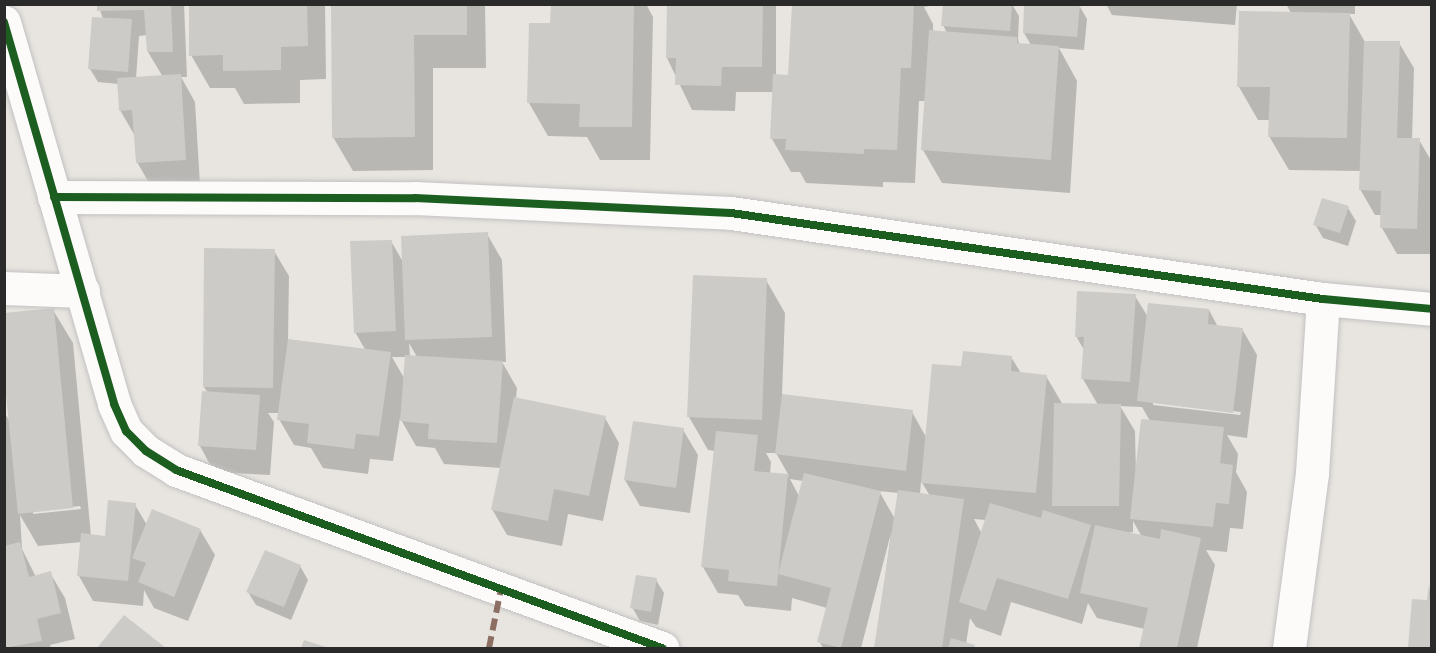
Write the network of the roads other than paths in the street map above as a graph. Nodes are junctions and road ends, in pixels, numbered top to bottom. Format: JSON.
{"nodes":[{"id":1,"x":4,"y":22,"type":"edge"},
{"id":2,"x":54,"y":197,"type":"junction"},
{"id":3,"x":4,"y":288,"type":"edge"},
{"id":4,"x":83,"y":291,"type":"junction"},
{"id":5,"x":1323,"y":299,"type":"junction"},
{"id":6,"x":1431,"y":309,"type":"edge"},
{"id":7,"x":662,"y":648,"type":"edge"},
{"id":8,"x":1289,"y":648,"type":"edge"}],
"edges":[{"from":1,"to":2,"type":"street"},
{"from":2,"to":4,"type":"street"},
{"from":2,"to":5,"type":"street"},
{"from":3,"to":4,"type":"street"},
{"from":4,"to":7,"type":"street"},
{"from":5,"to":6,"type":"street"},
{"from":5,"to":8,"type":"street"}]}
